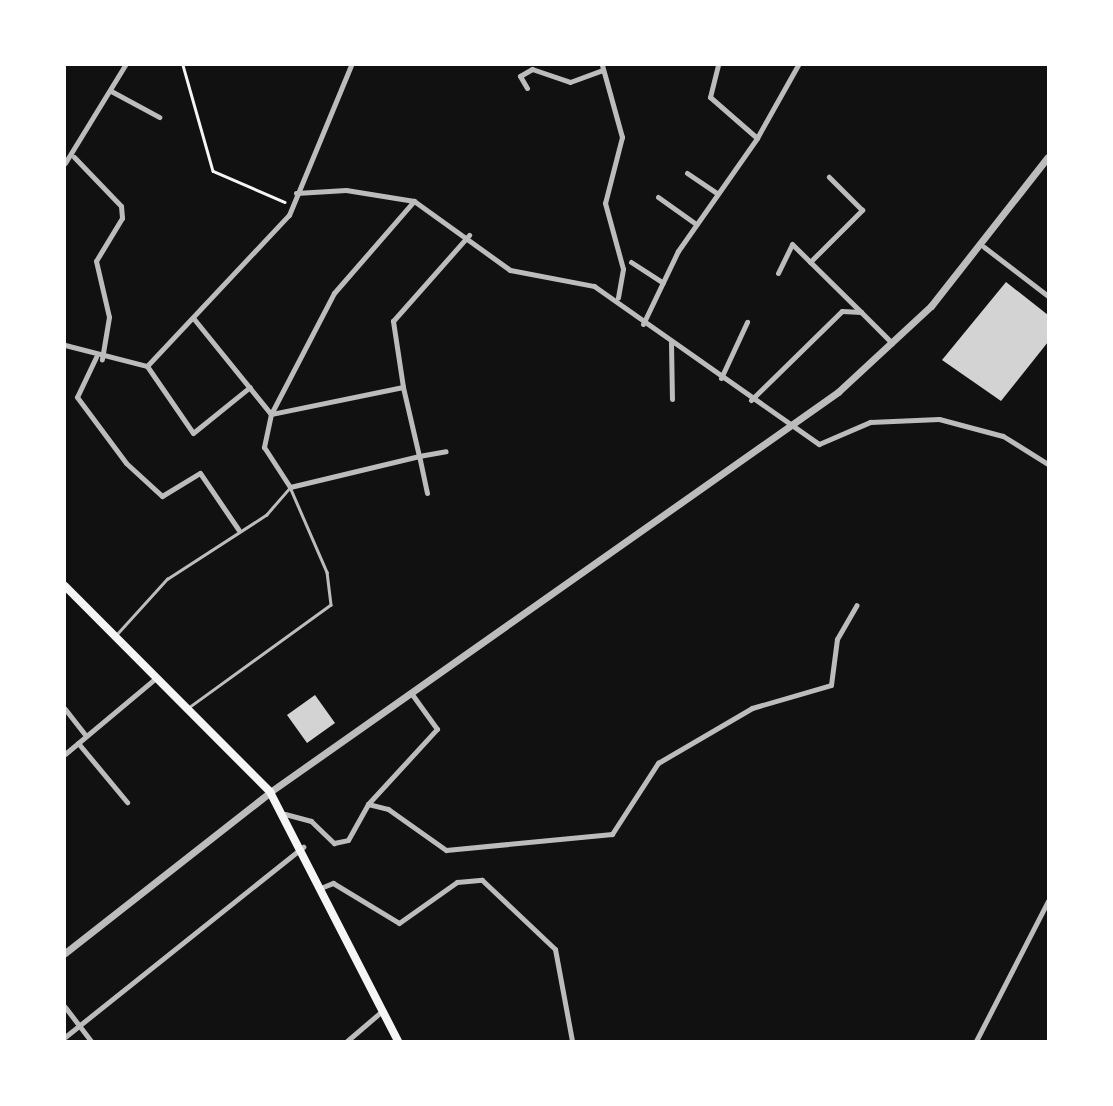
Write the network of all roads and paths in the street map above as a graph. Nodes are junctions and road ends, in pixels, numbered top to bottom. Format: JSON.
{"nodes":[{"id":1,"x":125,"y":65,"type":"edge"},
{"id":2,"x":183,"y":65,"type":"edge"},
{"id":3,"x":351,"y":65,"type":"edge"},
{"id":4,"x":718,"y":65,"type":"edge"},
{"id":5,"x":799,"y":65,"type":"edge"},
{"id":6,"x":601,"y":68,"type":"edge"},
{"id":7,"x":527,"y":88,"type":"dead end"},
{"id":8,"x":111,"y":91,"type":"junction"},
{"id":9,"x":159,"y":117,"type":"dead end"},
{"id":10,"x":757,"y":138,"type":"junction"},
{"id":11,"x":74,"y":157,"type":"junction"},
{"id":12,"x":1048,"y":157,"type":"edge"},
{"id":13,"x":65,"y":163,"type":"edge"},
{"id":14,"x":687,"y":173,"type":"dead end"},
{"id":15,"x":829,"y":177,"type":"dead end"},
{"id":16,"x":296,"y":192,"type":"junction"},
{"id":17,"x":716,"y":193,"type":"junction"},
{"id":18,"x":658,"y":197,"type":"dead end"},
{"id":19,"x":414,"y":201,"type":"junction"},
{"id":20,"x":291,"y":204,"type":"junction"},
{"id":21,"x":696,"y":223,"type":"junction"},
{"id":22,"x":469,"y":234,"type":"junction"},
{"id":23,"x":984,"y":247,"type":"junction"},
{"id":24,"x":631,"y":262,"type":"dead end"},
{"id":25,"x":810,"y":262,"type":"junction"},
{"id":26,"x":778,"y":273,"type":"dead end"},
{"id":27,"x":663,"y":283,"type":"junction"},
{"id":28,"x":1048,"y":296,"type":"edge"},
{"id":29,"x":618,"y":298,"type":"junction"},
{"id":30,"x":861,"y":312,"type":"junction"},
{"id":31,"x":194,"y":319,"type":"junction"},
{"id":32,"x":747,"y":323,"type":"dead end"},
{"id":33,"x":643,"y":324,"type":"junction"},
{"id":34,"x":671,"y":343,"type":"junction"},
{"id":35,"x":893,"y":344,"type":"junction"},
{"id":36,"x":65,"y":345,"type":"edge"},
{"id":37,"x":99,"y":358,"type":"junction"},
{"id":38,"x":147,"y":366,"type":"junction"},
{"id":39,"x":721,"y":378,"type":"junction"},
{"id":40,"x":250,"y":387,"type":"junction"},
{"id":41,"x":403,"y":387,"type":"junction"},
{"id":42,"x":672,"y":399,"type":"dead end"},
{"id":43,"x":751,"y":400,"type":"junction"},
{"id":44,"x":271,"y":414,"type":"junction"},
{"id":45,"x":446,"y":451,"type":"dead end"},
{"id":46,"x":419,"y":456,"type":"junction"},
{"id":47,"x":1048,"y":464,"type":"edge"},
{"id":48,"x":290,"y":487,"type":"junction"},
{"id":49,"x":427,"y":493,"type":"dead end"},
{"id":50,"x":238,"y":529,"type":"junction"},
{"id":51,"x":65,"y":586,"type":"edge"},
{"id":52,"x":857,"y":605,"type":"dead end"},
{"id":53,"x":116,"y":635,"type":"junction"},
{"id":54,"x":158,"y":677,"type":"junction"},
{"id":55,"x":411,"y":693,"type":"junction"},
{"id":56,"x":190,"y":707,"type":"junction"},
{"id":57,"x":65,"y":709,"type":"edge"},
{"id":58,"x":86,"y":736,"type":"junction"},
{"id":59,"x":78,"y":743,"type":"junction"},
{"id":60,"x":65,"y":754,"type":"edge"},
{"id":61,"x":270,"y":792,"type":"junction"},
{"id":62,"x":127,"y":802,"type":"dead end"},
{"id":63,"x":368,"y":804,"type":"junction"},
{"id":64,"x":285,"y":814,"type":"junction"},
{"id":65,"x":303,"y":847,"type":"junction"},
{"id":66,"x":323,"y":887,"type":"junction"},
{"id":67,"x":1048,"y":901,"type":"edge"},
{"id":68,"x":65,"y":953,"type":"edge"},
{"id":69,"x":65,"y":1007,"type":"edge"},
{"id":70,"x":382,"y":1011,"type":"junction"},
{"id":71,"x":79,"y":1026,"type":"junction"},
{"id":72,"x":65,"y":1037,"type":"edge"},
{"id":73,"x":91,"y":1041,"type":"edge"},
{"id":74,"x":347,"y":1041,"type":"edge"},
{"id":75,"x":398,"y":1041,"type":"edge"},
{"id":76,"x":572,"y":1041,"type":"edge"},
{"id":77,"x":976,"y":1041,"type":"edge"}],
"edges":[{"from":1,"to":8,"type":"street"},
{"from":2,"to":20,"type":"path"},
{"from":3,"to":16,"type":"street"},
{"from":4,"to":10,"type":"street"},
{"from":5,"to":10,"type":"street"},
{"from":6,"to":7,"type":"street"},
{"from":6,"to":29,"type":"street"},
{"from":8,"to":9,"type":"street"},
{"from":8,"to":11,"type":"street"},
{"from":10,"to":17,"type":"street"},
{"from":11,"to":13,"type":"street"},
{"from":11,"to":37,"type":"street"},
{"from":12,"to":23,"type":"street"},
{"from":14,"to":17,"type":"street"},
{"from":15,"to":25,"type":"street"},
{"from":16,"to":19,"type":"street"},
{"from":16,"to":20,"type":"street"},
{"from":17,"to":21,"type":"street"},
{"from":18,"to":21,"type":"street"},
{"from":19,"to":22,"type":"street"},
{"from":19,"to":44,"type":"street"},
{"from":20,"to":31,"type":"street"},
{"from":21,"to":27,"type":"street"},
{"from":22,"to":29,"type":"street"},
{"from":22,"to":41,"type":"street"},
{"from":23,"to":28,"type":"street"},
{"from":23,"to":35,"type":"street"},
{"from":24,"to":27,"type":"street"},
{"from":25,"to":26,"type":"street"},
{"from":25,"to":30,"type":"street"},
{"from":27,"to":33,"type":"street"},
{"from":29,"to":33,"type":"street"},
{"from":30,"to":35,"type":"street"},
{"from":30,"to":43,"type":"street"},
{"from":31,"to":38,"type":"street"},
{"from":31,"to":40,"type":"street"},
{"from":32,"to":39,"type":"street"},
{"from":33,"to":34,"type":"street"},
{"from":34,"to":39,"type":"street"},
{"from":34,"to":42,"type":"street"},
{"from":35,"to":55,"type":"street"},
{"from":36,"to":37,"type":"street"},
{"from":37,"to":38,"type":"street"},
{"from":37,"to":50,"type":"street"},
{"from":38,"to":40,"type":"street"},
{"from":39,"to":43,"type":"street"},
{"from":40,"to":44,"type":"street"},
{"from":41,"to":44,"type":"street"},
{"from":41,"to":46,"type":"street"},
{"from":43,"to":47,"type":"street"},
{"from":44,"to":48,"type":"street"},
{"from":45,"to":46,"type":"street"},
{"from":46,"to":48,"type":"street"},
{"from":46,"to":49,"type":"street"},
{"from":48,"to":50,"type":"lane"},
{"from":48,"to":56,"type":"lane"},
{"from":50,"to":53,"type":"lane"},
{"from":51,"to":53,"type":"main road"},
{"from":52,"to":63,"type":"street"},
{"from":53,"to":54,"type":"main road"},
{"from":54,"to":56,"type":"main road"},
{"from":54,"to":58,"type":"street"},
{"from":55,"to":61,"type":"street"},
{"from":55,"to":63,"type":"street"},
{"from":56,"to":61,"type":"main road"},
{"from":57,"to":58,"type":"street"},
{"from":58,"to":59,"type":"street"},
{"from":59,"to":60,"type":"street"},
{"from":59,"to":62,"type":"street"},
{"from":61,"to":64,"type":"main road"},
{"from":61,"to":68,"type":"street"},
{"from":63,"to":64,"type":"street"},
{"from":64,"to":65,"type":"main road"},
{"from":65,"to":66,"type":"main road"},
{"from":65,"to":71,"type":"street"},
{"from":66,"to":70,"type":"main road"},
{"from":66,"to":76,"type":"street"},
{"from":67,"to":77,"type":"street"},
{"from":69,"to":71,"type":"street"},
{"from":70,"to":74,"type":"street"},
{"from":70,"to":75,"type":"main road"},
{"from":71,"to":72,"type":"street"},
{"from":71,"to":73,"type":"street"}]}
